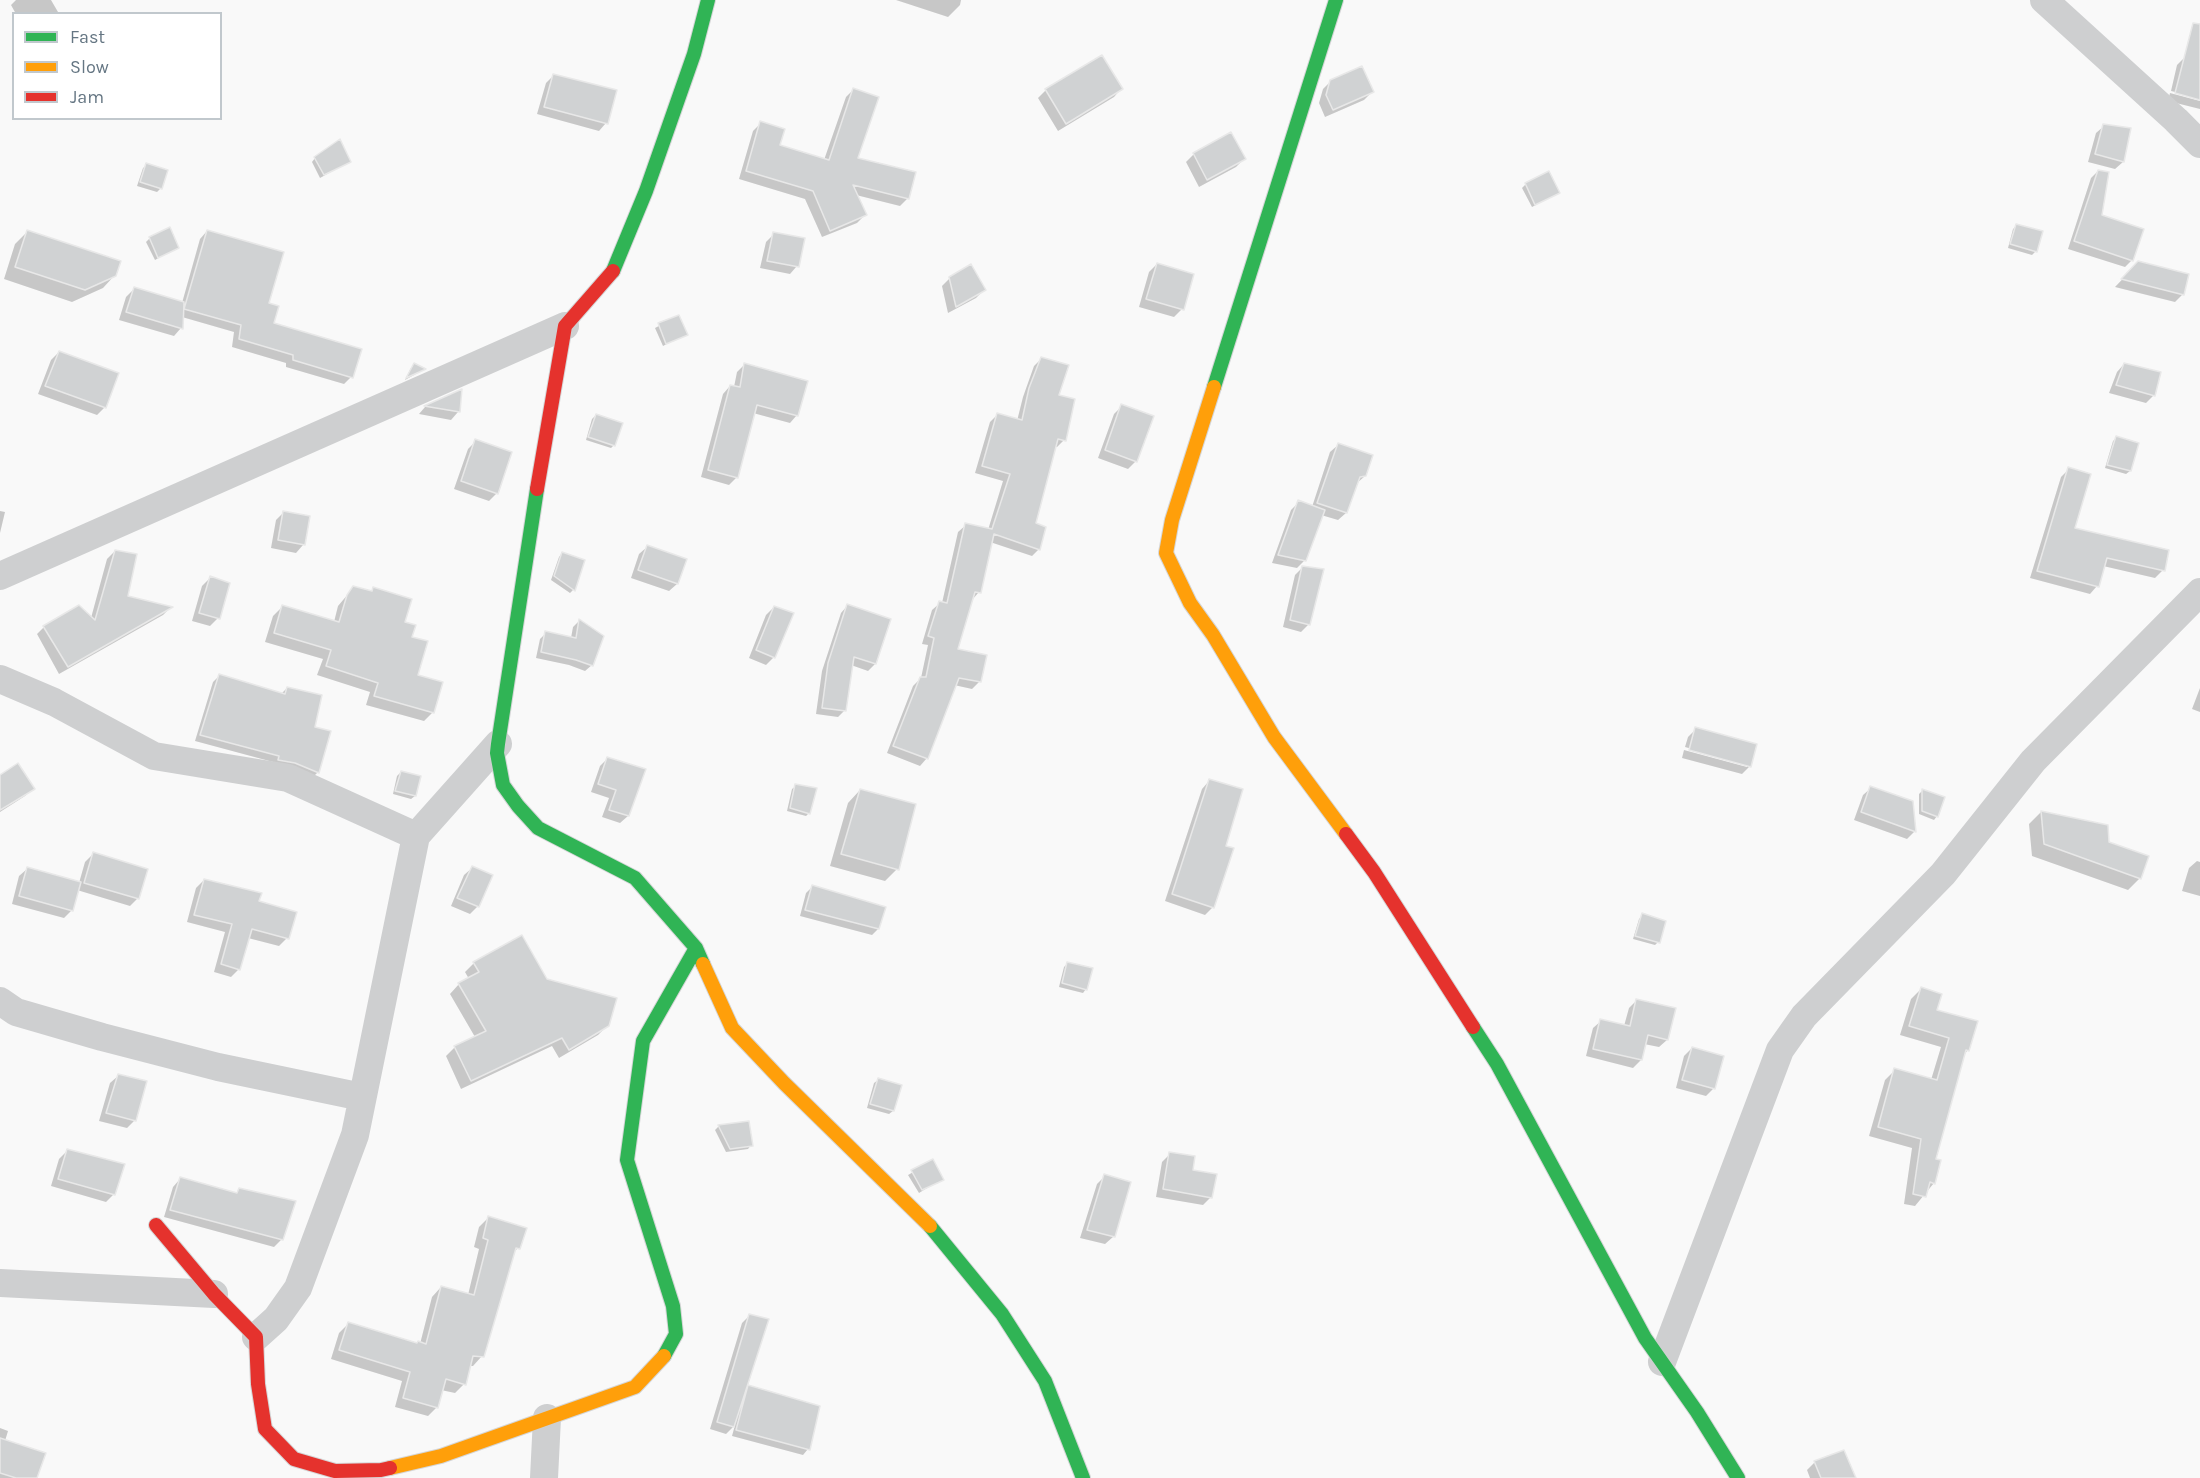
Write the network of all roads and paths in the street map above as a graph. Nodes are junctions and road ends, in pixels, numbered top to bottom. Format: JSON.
{"nodes":[{"id":1,"x":708,"y":0,"type":"edge"},
{"id":2,"x":1336,"y":0,"type":"edge"},
{"id":3,"x":2044,"y":0,"type":"edge"},
{"id":4,"x":2200,"y":144,"type":"edge"},
{"id":5,"x":565,"y":326,"type":"junction"},
{"id":6,"x":0,"y":576,"type":"edge"},
{"id":7,"x":2200,"y":592,"type":"edge"},
{"id":8,"x":0,"y":679,"type":"edge"},
{"id":9,"x":498,"y":744,"type":"junction"},
{"id":10,"x":416,"y":836,"type":"junction"},
{"id":11,"x":696,"y":948,"type":"junction"},
{"id":12,"x":0,"y":1001,"type":"edge"},
{"id":13,"x":362,"y":1097,"type":"junction"},
{"id":14,"x":156,"y":1225,"type":"dead end"},
{"id":15,"x":0,"y":1283,"type":"edge"},
{"id":16,"x":214,"y":1294,"type":"junction"},
{"id":17,"x":256,"y":1337,"type":"junction"},
{"id":18,"x":1662,"y":1362,"type":"junction"},
{"id":19,"x":547,"y":1418,"type":"junction"},
{"id":20,"x":1074,"y":1472,"type":"edge"},
{"id":21,"x":332,"y":1475,"type":"edge"},
{"id":22,"x":544,"y":1478,"type":"edge"},
{"id":23,"x":1738,"y":1478,"type":"edge"}],
"edges":[{"from":1,"to":5,"type":"street"},
{"from":2,"to":18,"type":"street"},
{"from":3,"to":4,"type":"street"},
{"from":5,"to":6,"type":"street"},
{"from":5,"to":9,"type":"street"},
{"from":7,"to":18,"type":"street"},
{"from":8,"to":10,"type":"street"},
{"from":9,"to":10,"type":"street"},
{"from":9,"to":11,"type":"street"},
{"from":10,"to":13,"type":"street"},
{"from":11,"to":19,"type":"street"},
{"from":11,"to":20,"type":"street"},
{"from":12,"to":13,"type":"street"},
{"from":13,"to":17,"type":"street"},
{"from":14,"to":16,"type":"street"},
{"from":15,"to":16,"type":"street"},
{"from":16,"to":17,"type":"street"},
{"from":17,"to":21,"type":"street"},
{"from":18,"to":23,"type":"street"},
{"from":19,"to":21,"type":"street"},
{"from":19,"to":22,"type":"street"}]}
